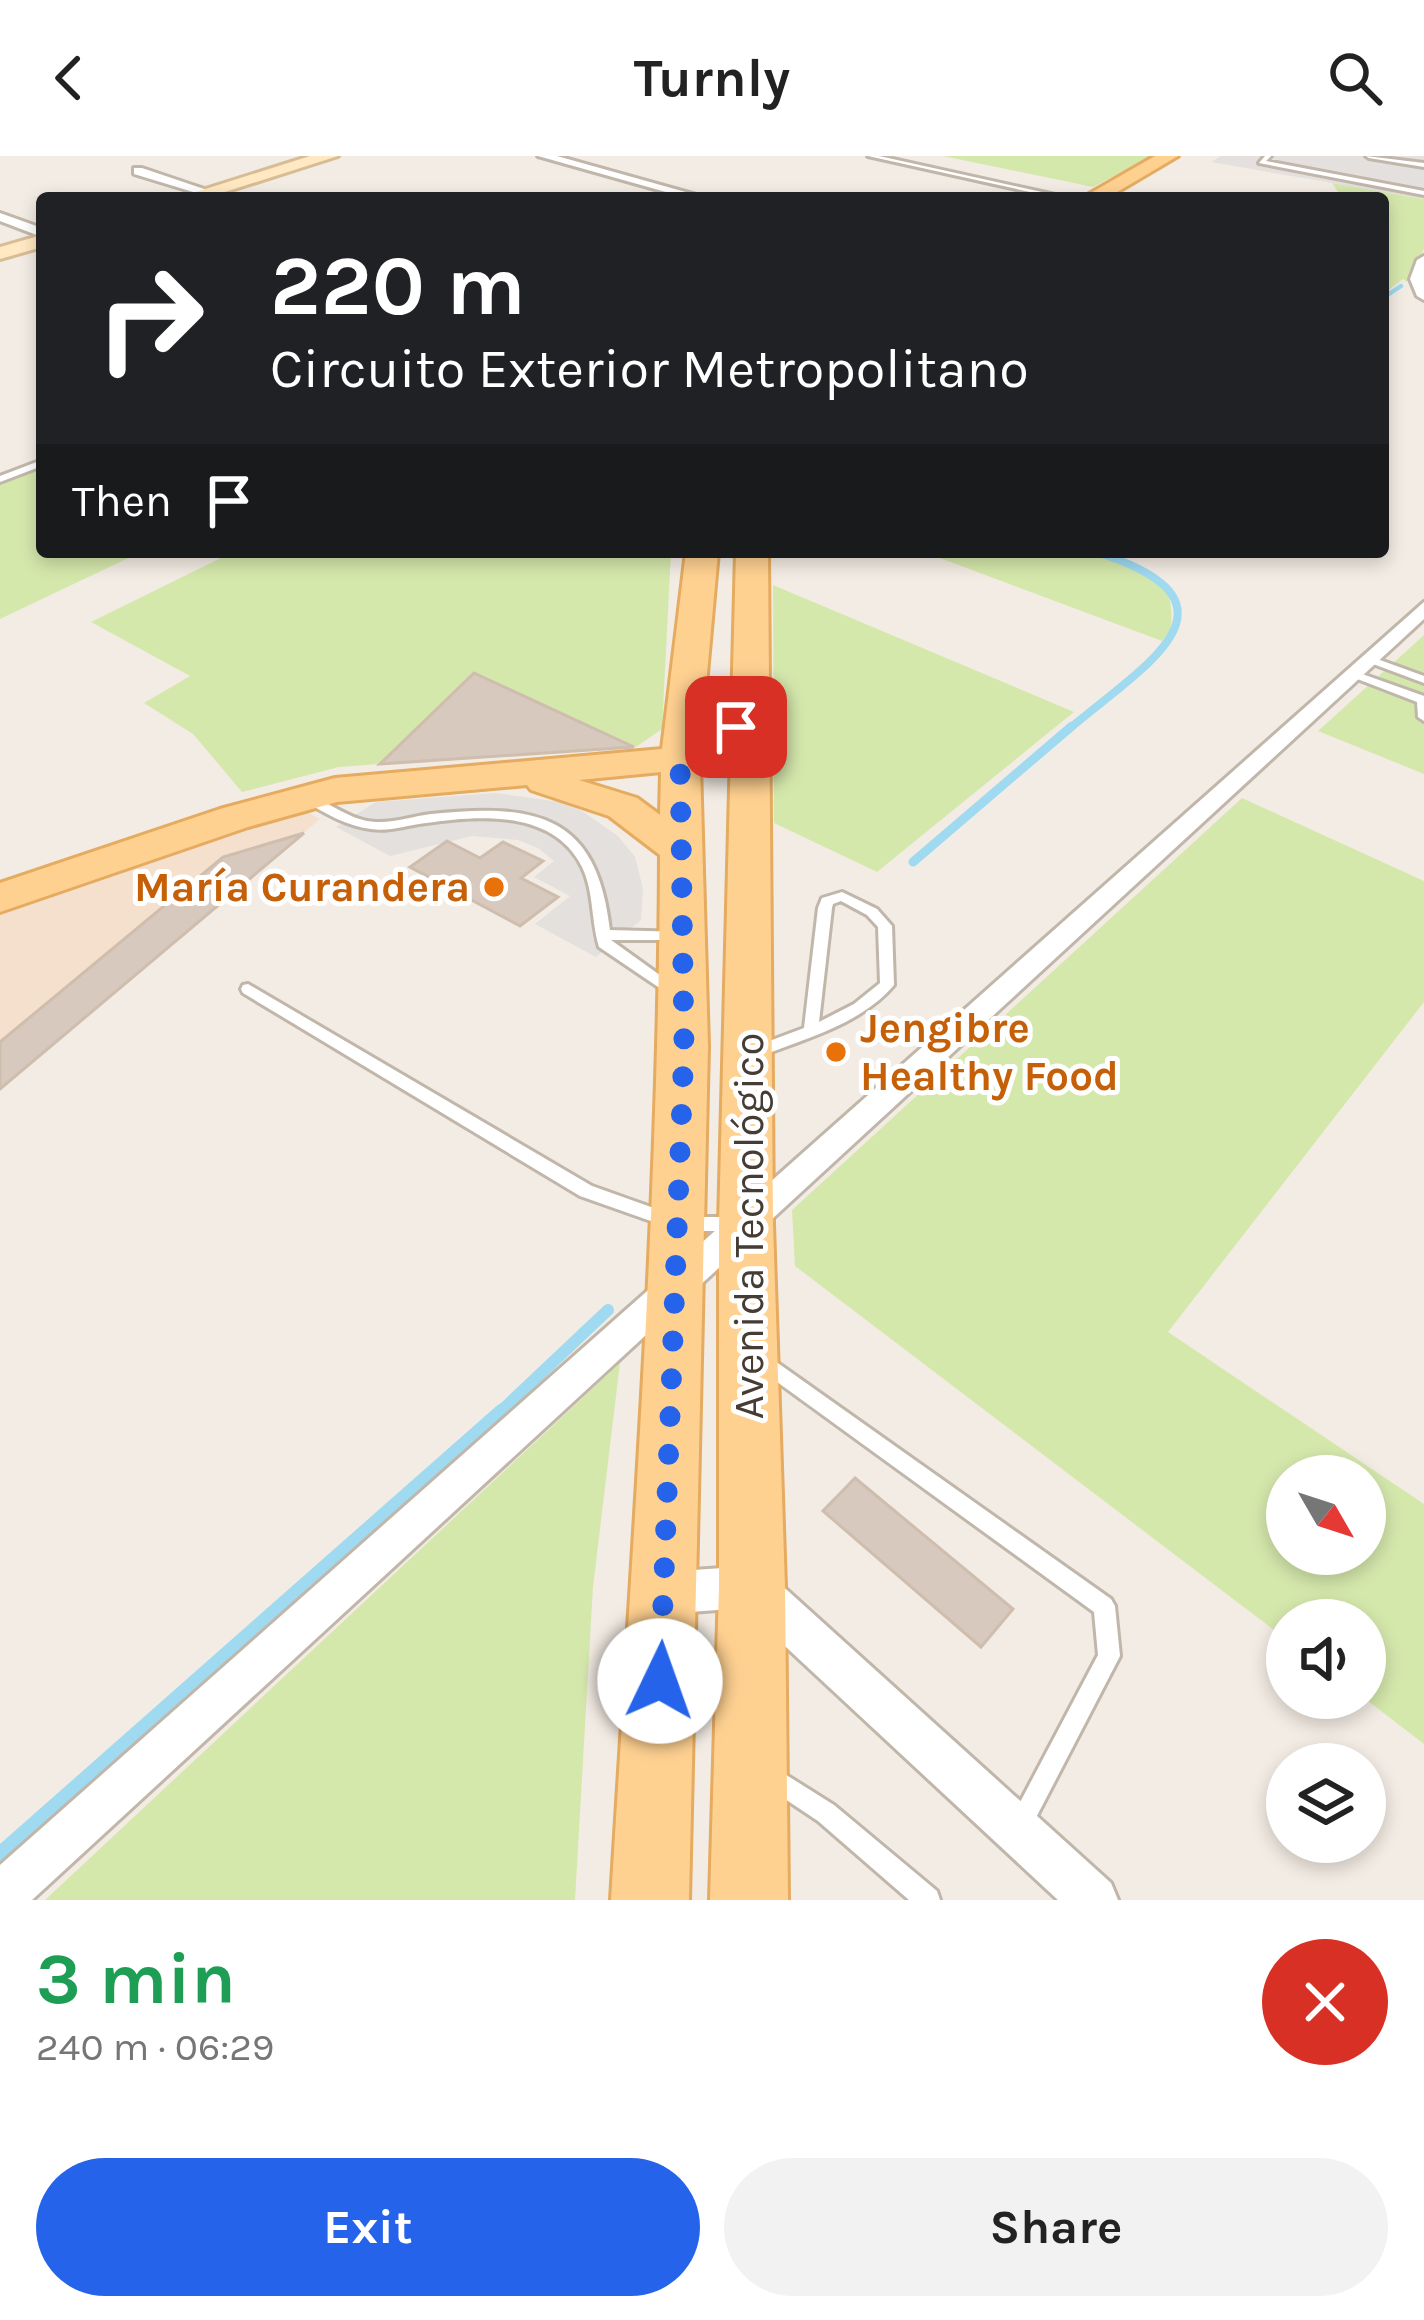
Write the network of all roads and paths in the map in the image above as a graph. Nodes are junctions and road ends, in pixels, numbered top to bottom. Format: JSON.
{"nodes":[{"id":1,"x":329,"y":156,"type":"edge"},
{"id":2,"x":544,"y":156,"type":"edge"},
{"id":3,"x":872,"y":156,"type":"edge"},
{"id":4,"x":1268,"y":156,"type":"edge"},
{"id":5,"x":1372,"y":156,"type":"edge"},
{"id":6,"x":1176,"y":161,"type":"edge"},
{"id":7,"x":1363,"y":164,"type":"dead end"},
{"id":8,"x":1424,"y":165,"type":"edge"},
{"id":9,"x":138,"y":171,"type":"dead end"},
{"id":10,"x":1353,"y":171,"type":"dead end"},
{"id":11,"x":1341,"y":179,"type":"junction"},
{"id":12,"x":207,"y":192,"type":"joint"},
{"id":13,"x":678,"y":192,"type":"edge"},
{"id":14,"x":1038,"y":192,"type":"edge"},
{"id":15,"x":1106,"y":192,"type":"edge"},
{"id":16,"x":1136,"y":192,"type":"edge"},
{"id":17,"x":1424,"y":193,"type":"edge"},
{"id":18,"x":2,"y":218,"type":"edge"},
{"id":19,"x":36,"y":234,"type":"edge"},
{"id":20,"x":36,"y":239,"type":"edge"},
{"id":21,"x":0,"y":253,"type":"edge"},
{"id":22,"x":1424,"y":260,"type":"edge"},
{"id":23,"x":1424,"y":296,"type":"edge"},
{"id":24,"x":36,"y":465,"type":"edge"},
{"id":25,"x":0,"y":479,"type":"edge"},
{"id":26,"x":701,"y":558,"type":"edge"},
{"id":27,"x":752,"y":558,"type":"edge"},
{"id":28,"x":1424,"y":608,"type":"edge"},
{"id":29,"x":1360,"y":666,"type":"junction"},
{"id":30,"x":1424,"y":680,"type":"edge"},
{"id":31,"x":752,"y":702,"type":"junction"},
{"id":32,"x":1424,"y":718,"type":"edge"},
{"id":33,"x":680,"y":759,"type":"junction"},
{"id":34,"x":505,"y":774,"type":"junction"},
{"id":35,"x":306,"y":797,"type":"junction"},
{"id":36,"x":750,"y":836,"type":"junction"},
{"id":37,"x":683,"y":852,"type":"junction"},
{"id":38,"x":0,"y":898,"type":"edge"},
{"id":39,"x":604,"y":934,"type":"junction"},
{"id":40,"x":682,"y":935,"type":"junction"},
{"id":41,"x":248,"y":989,"type":"dead end"},
{"id":42,"x":683,"y":996,"type":"junction"},
{"id":43,"x":811,"y":1029,"type":"junction"},
{"id":44,"x":748,"y":1055,"type":"junction"},
{"id":45,"x":679,"y":1224,"type":"junction"},
{"id":46,"x":746,"y":1224,"type":"junction"},
{"id":47,"x":676,"y":1286,"type":"junction"},
{"id":48,"x":748,"y":1350,"type":"junction"},
{"id":49,"x":752,"y":1587,"type":"junction"},
{"id":50,"x":664,"y":1593,"type":"junction"},
{"id":51,"x":750,"y":1762,"type":"junction"},
{"id":52,"x":1018,"y":1830,"type":"junction"},
{"id":53,"x":0,"y":1897,"type":"edge"},
{"id":54,"x":650,"y":1900,"type":"edge"},
{"id":55,"x":749,"y":1900,"type":"edge"},
{"id":56,"x":928,"y":1900,"type":"edge"},
{"id":57,"x":1094,"y":1900,"type":"edge"}],
"edges":[{"from":1,"to":12,"type":"street"},
{"from":2,"to":13,"type":"street"},
{"from":3,"to":14,"type":"lane"},
{"from":4,"to":11,"type":"lane"},
{"from":5,"to":7,"type":"lane"},
{"from":5,"to":8,"type":"lane"},
{"from":6,"to":15,"type":"main road"},
{"from":6,"to":16,"type":"main road"},
{"from":9,"to":12,"type":"street"},
{"from":10,"to":11,"type":"lane"},
{"from":11,"to":17,"type":"lane"},
{"from":18,"to":19,"type":"street"},
{"from":20,"to":21,"type":"street"},
{"from":22,"to":23,"type":"street"},
{"from":24,"to":25,"type":"lane"},
{"from":26,"to":33,"type":"main road","name":"Avenida Tecnológico"},
{"from":27,"to":31,"type":"main road","name":"Avenida Tecnológico"},
{"from":28,"to":29,"type":"street"},
{"from":29,"to":30,"type":"lane"},
{"from":29,"to":32,"type":"lane"},
{"from":29,"to":46,"type":"street"},
{"from":31,"to":33,"type":"main road"},
{"from":31,"to":36,"type":"main road","name":"Avenida Tecnológico"},
{"from":33,"to":34,"type":"main road"},
{"from":33,"to":36,"type":"main road"},
{"from":33,"to":37,"type":"main road","name":"Avenida Tecnológico"},
{"from":34,"to":35,"type":"main road"},
{"from":34,"to":37,"type":"main road"},
{"from":35,"to":38,"type":"main road"},
{"from":35,"to":39,"type":"lane"},
{"from":36,"to":44,"type":"main road","name":"Avenida Tecnológico"},
{"from":37,"to":40,"type":"main road","name":"Avenida Tecnológico"},
{"from":39,"to":40,"type":"lane"},
{"from":39,"to":42,"type":"lane"},
{"from":40,"to":42,"type":"main road","name":"Avenida Tecnológico"},
{"from":41,"to":45,"type":"lane"},
{"from":42,"to":45,"type":"main road","name":"Avenida Tecnológico"},
{"from":43,"to":43,"type":"lane"},
{"from":43,"to":44,"type":"lane"},
{"from":44,"to":46,"type":"main road","name":"Avenida Tecnológico"},
{"from":45,"to":46,"type":"lane"},
{"from":45,"to":47,"type":"main road","name":"Avenida Tecnológico"},
{"from":46,"to":47,"type":"street"},
{"from":46,"to":48,"type":"main road","name":"Avenida Tecnológico"},
{"from":47,"to":50,"type":"main road","name":"Avenida Tecnológico"},
{"from":47,"to":53,"type":"street"},
{"from":48,"to":49,"type":"main road","name":"Avenida Tecnológico"},
{"from":48,"to":52,"type":"lane"},
{"from":49,"to":50,"type":"street"},
{"from":49,"to":51,"type":"main road","name":"Avenida Tecnológico"},
{"from":49,"to":52,"type":"street"},
{"from":50,"to":54,"type":"main road","name":"Avenida Tecnológico"},
{"from":51,"to":55,"type":"main road","name":"Avenida Tecnológico"},
{"from":51,"to":56,"type":"lane"},
{"from":52,"to":57,"type":"street"}]}
